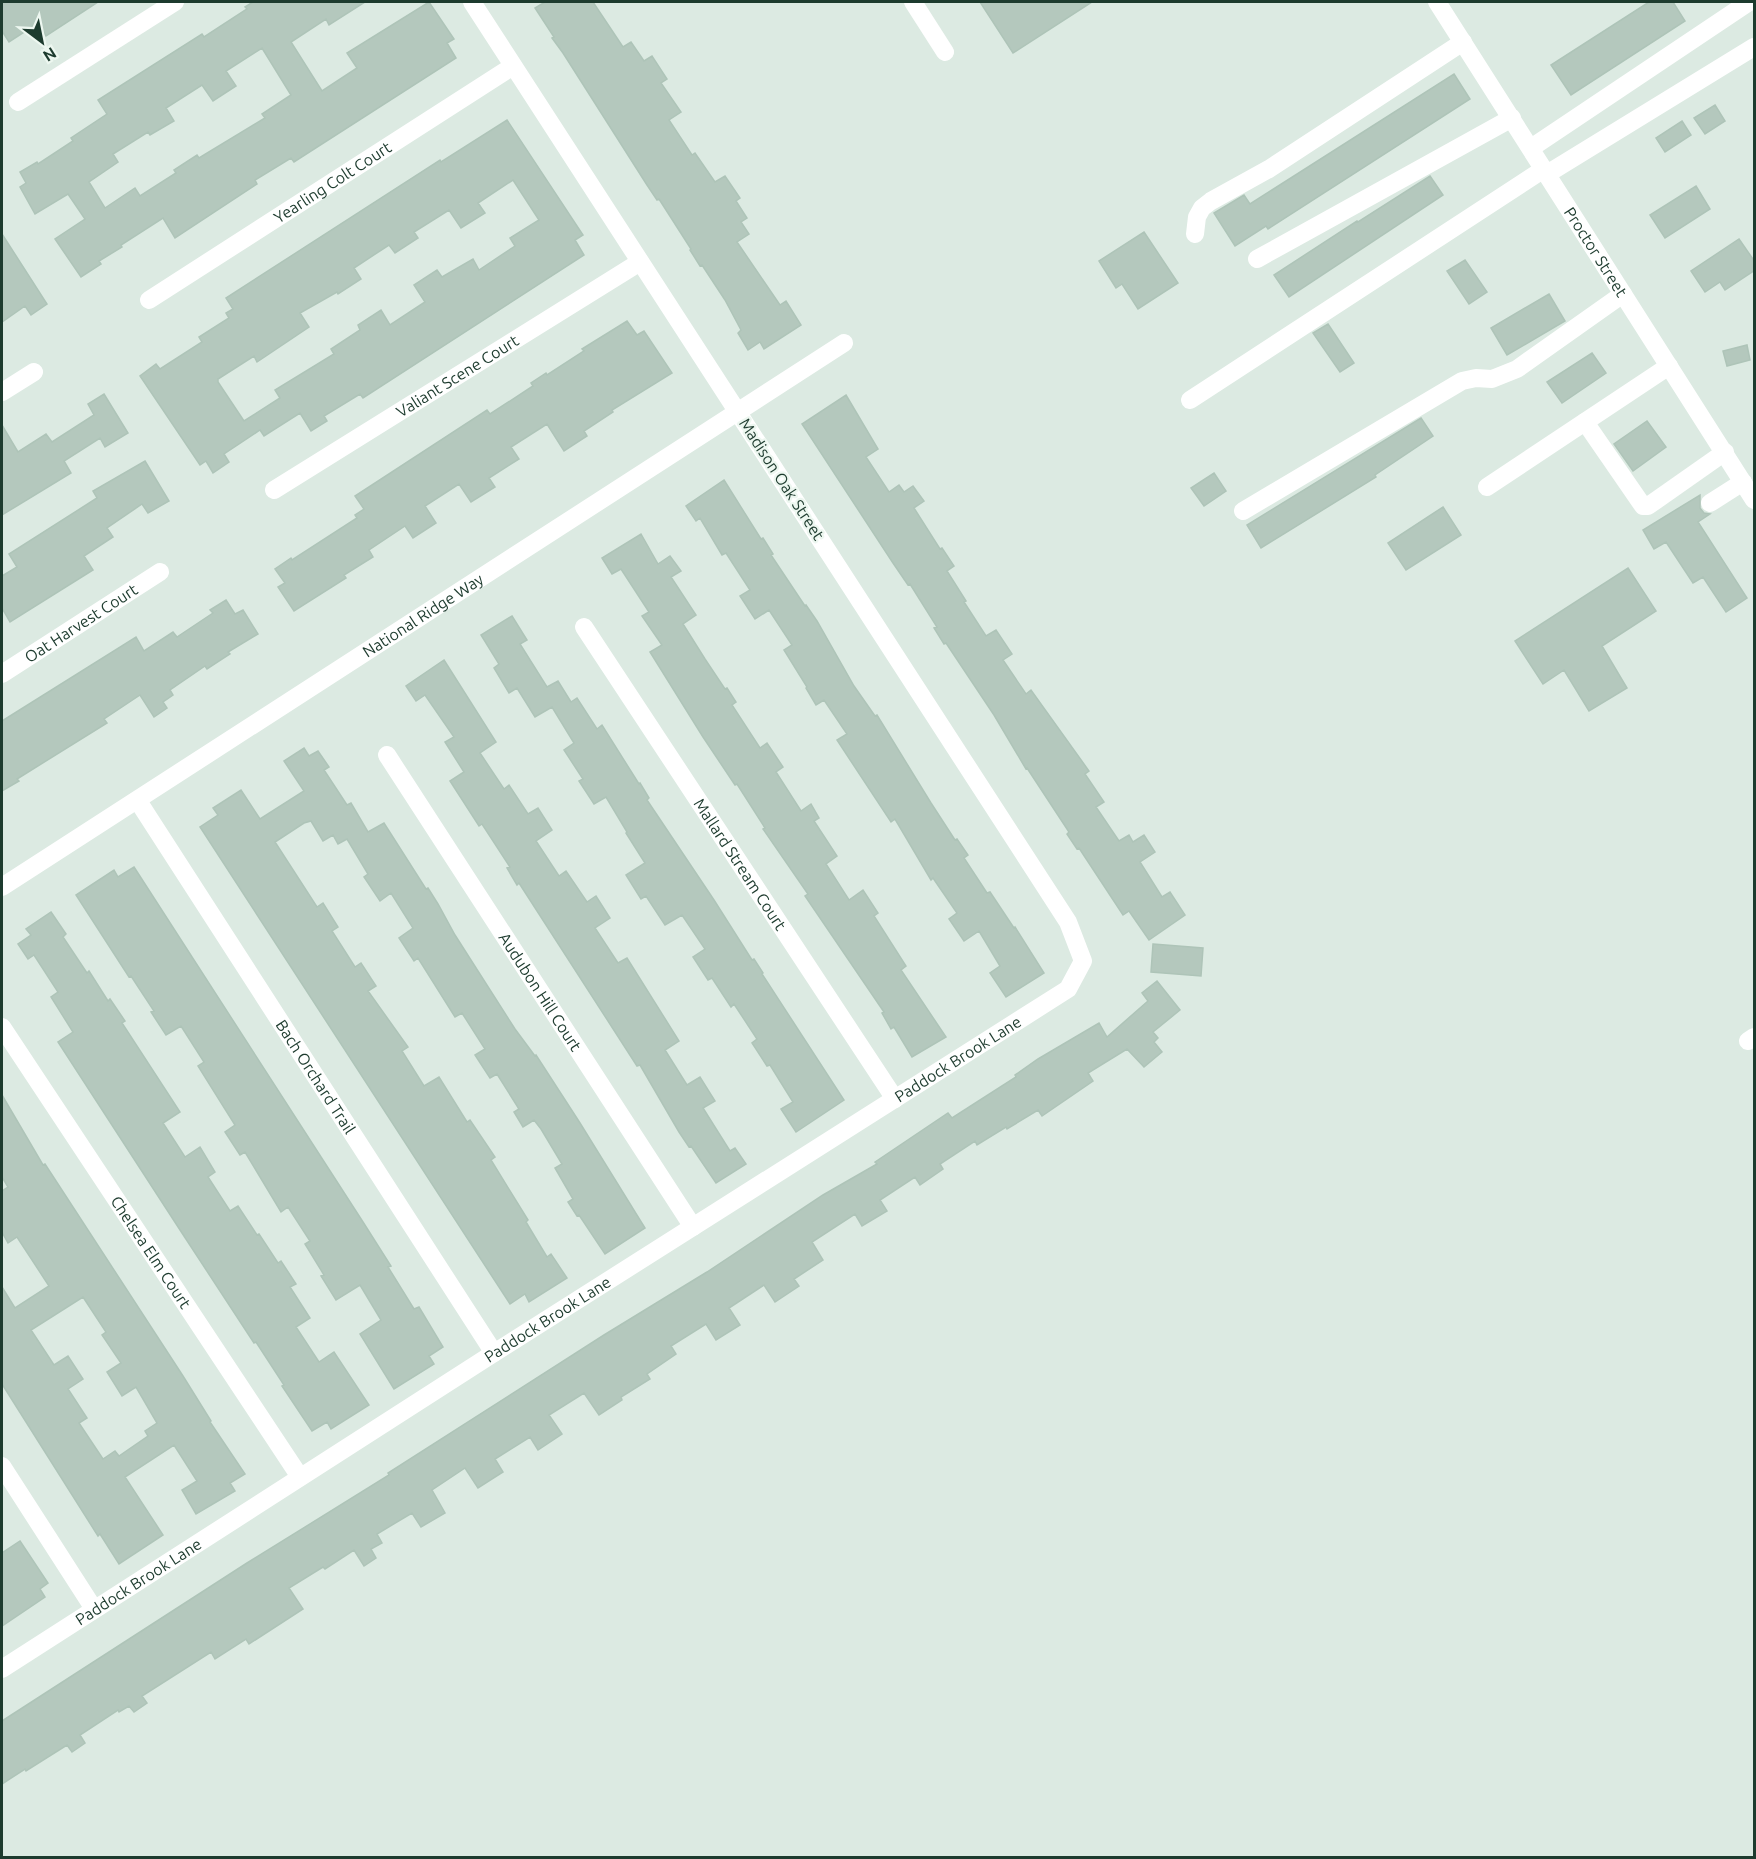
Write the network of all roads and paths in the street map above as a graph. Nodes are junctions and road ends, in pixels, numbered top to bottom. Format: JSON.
{"nodes":[{"id":1,"x":175,"y":2,"type":"edge"},
{"id":2,"x":472,"y":2,"type":"edge"},
{"id":3,"x":913,"y":2,"type":"edge"},
{"id":4,"x":1438,"y":2,"type":"edge"},
{"id":5,"x":1749,"y":2,"type":"edge"},
{"id":6,"x":1463,"y":42,"type":"junction"},
{"id":7,"x":1755,"y":47,"type":"edge"},
{"id":8,"x":945,"y":52,"type":"dead end"},
{"id":9,"x":513,"y":66,"type":"junction"},
{"id":10,"x":18,"y":102,"type":"dead end"},
{"id":11,"x":1512,"y":118,"type":"junction"},
{"id":12,"x":1531,"y":148,"type":"junction"},
{"id":13,"x":1546,"y":171,"type":"junction"},
{"id":14,"x":1195,"y":234,"type":"dead end"},
{"id":15,"x":1257,"y":259,"type":"dead end"},
{"id":16,"x":640,"y":262,"type":"junction"},
{"id":17,"x":1623,"y":294,"type":"junction"},
{"id":18,"x":149,"y":300,"type":"dead end"},
{"id":19,"x":844,"y":343,"type":"dead end"},
{"id":20,"x":1669,"y":366,"type":"junction"},
{"id":21,"x":33,"y":372,"type":"dead end"},
{"id":22,"x":2,"y":392,"type":"edge"},
{"id":23,"x":1190,"y":400,"type":"dead end"},
{"id":24,"x":738,"y":411,"type":"junction"},
{"id":25,"x":1585,"y":422,"type":"junction"},
{"id":26,"x":1725,"y":453,"type":"junction"},
{"id":27,"x":1743,"y":482,"type":"junction"},
{"id":28,"x":1486,"y":488,"type":"dead end"},
{"id":29,"x":274,"y":490,"type":"dead end"},
{"id":30,"x":1755,"y":500,"type":"edge"},
{"id":31,"x":1710,"y":503,"type":"dead end"},
{"id":32,"x":1244,"y":511,"type":"dead end"},
{"id":33,"x":160,"y":572,"type":"dead end"},
{"id":34,"x":585,"y":627,"type":"dead end"},
{"id":35,"x":2,"y":674,"type":"edge"},
{"id":36,"x":387,"y":755,"type":"dead end"},
{"id":37,"x":138,"y":801,"type":"junction"},
{"id":38,"x":2,"y":887,"type":"edge"},
{"id":39,"x":1083,"y":961,"type":"joint"},
{"id":40,"x":2,"y":1027,"type":"edge"},
{"id":41,"x":895,"y":1100,"type":"junction"},
{"id":42,"x":693,"y":1227,"type":"junction"},
{"id":43,"x":494,"y":1353,"type":"junction"},
{"id":44,"x":2,"y":1466,"type":"edge"},
{"id":45,"x":300,"y":1477,"type":"junction"},
{"id":46,"x":94,"y":1609,"type":"junction"},
{"id":47,"x":2,"y":1669,"type":"edge"}],
"edges":[{"from":1,"to":10,"type":"street"},
{"from":2,"to":9,"type":"street","name":"Madison Oak Street"},
{"from":3,"to":8,"type":"street"},
{"from":4,"to":6,"type":"street","name":"Proctor Street"},
{"from":5,"to":12,"type":"street"},
{"from":6,"to":11,"type":"street","name":"Proctor Street"},
{"from":6,"to":14,"type":"street"},
{"from":7,"to":13,"type":"street"},
{"from":9,"to":16,"type":"street","name":"Madison Oak Street"},
{"from":9,"to":18,"type":"street","name":"Yearling Colt Court"},
{"from":11,"to":12,"type":"street","name":"Proctor Street"},
{"from":11,"to":15,"type":"street"},
{"from":12,"to":13,"type":"street","name":"Proctor Street"},
{"from":13,"to":17,"type":"street","name":"Proctor Street"},
{"from":13,"to":23,"type":"street"},
{"from":16,"to":24,"type":"street","name":"Madison Oak Street"},
{"from":16,"to":29,"type":"street","name":"Valiant Scene Court"},
{"from":17,"to":20,"type":"street","name":"Proctor Street"},
{"from":17,"to":32,"type":"street"},
{"from":19,"to":24,"type":"street","name":"National Ridge Way"},
{"from":20,"to":25,"type":"street"},
{"from":20,"to":26,"type":"street","name":"Proctor Street"},
{"from":21,"to":22,"type":"street"},
{"from":24,"to":37,"type":"street","name":"National Ridge Way"},
{"from":24,"to":39,"type":"street","name":"Madison Oak Street"},
{"from":25,"to":26,"type":"street"},
{"from":25,"to":28,"type":"street"},
{"from":26,"to":27,"type":"street","name":"Proctor Street"},
{"from":27,"to":30,"type":"street","name":"Proctor Street"},
{"from":27,"to":31,"type":"street"},
{"from":33,"to":35,"type":"street","name":"Oat Harvest Court"},
{"from":34,"to":41,"type":"street","name":"Mallard Stream Court"},
{"from":36,"to":42,"type":"street","name":"Audubon Hill Court"},
{"from":37,"to":38,"type":"street","name":"National Ridge Way"},
{"from":37,"to":43,"type":"street","name":"Bach Orchard Trail"},
{"from":39,"to":41,"type":"street","name":"Paddock Brook Lane"},
{"from":40,"to":45,"type":"street","name":"Chelsea Elm Court"},
{"from":41,"to":42,"type":"street","name":"Paddock Brook Lane"},
{"from":42,"to":43,"type":"street","name":"Paddock Brook Lane"},
{"from":43,"to":45,"type":"street","name":"Paddock Brook Lane"},
{"from":44,"to":46,"type":"street"},
{"from":45,"to":46,"type":"street","name":"Paddock Brook Lane"},
{"from":46,"to":47,"type":"street","name":"Paddock Brook Lane"}]}
